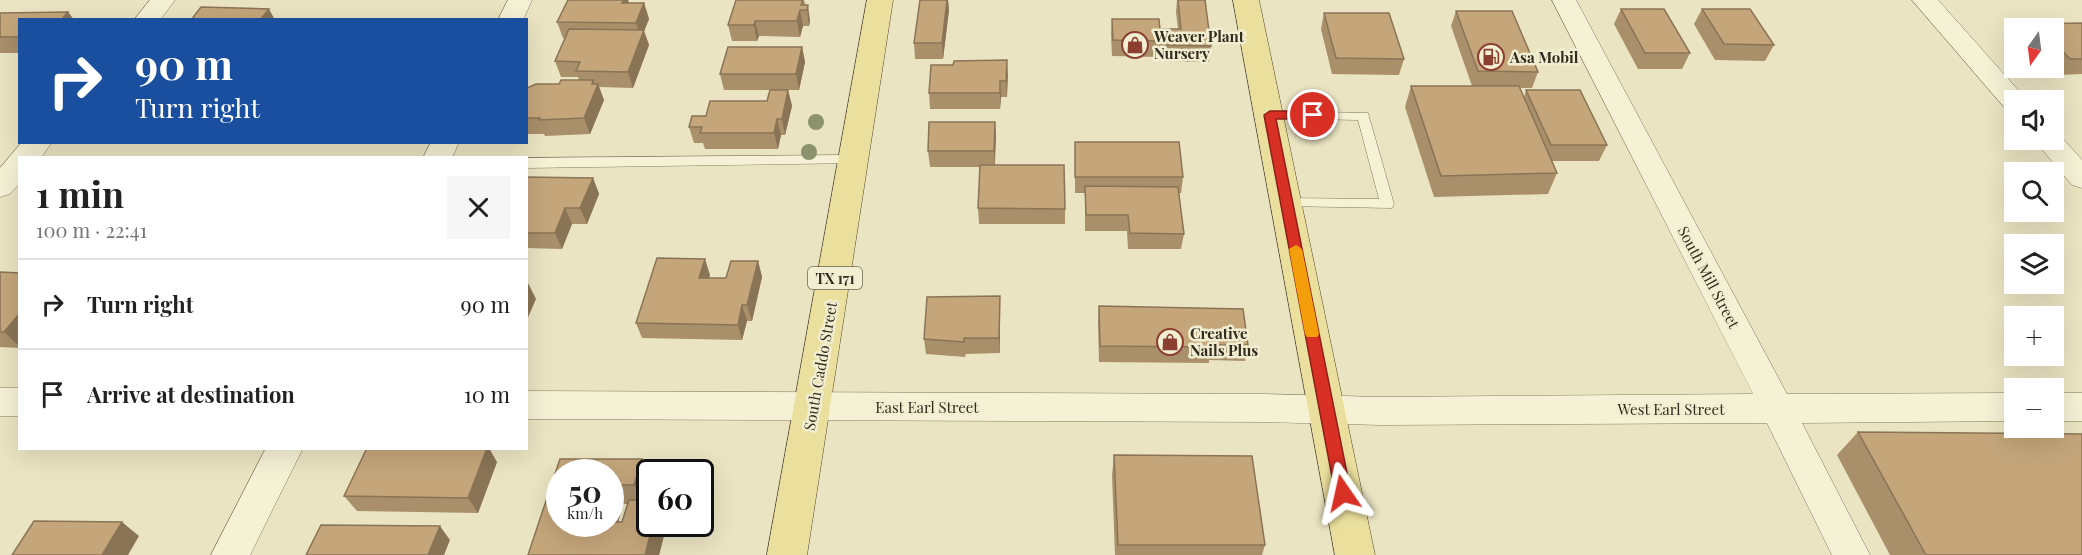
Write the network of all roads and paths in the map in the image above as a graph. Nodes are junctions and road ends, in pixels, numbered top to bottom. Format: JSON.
{"nodes":[{"id":1,"x":163,"y":0,"type":"edge"},
{"id":2,"x":520,"y":0,"type":"edge"},
{"id":3,"x":880,"y":0,"type":"edge"},
{"id":4,"x":1246,"y":0,"type":"edge"},
{"id":5,"x":1564,"y":0,"type":"edge"},
{"id":6,"x":1924,"y":0,"type":"edge"},
{"id":7,"x":148,"y":18,"type":"edge"},
{"id":8,"x":511,"y":18,"type":"edge"},
{"id":9,"x":2004,"y":90,"type":"edge"},
{"id":10,"x":1270,"y":115,"type":"junction"},
{"id":11,"x":36,"y":144,"type":"edge"},
{"id":12,"x":2057,"y":150,"type":"edge"},
{"id":13,"x":27,"y":156,"type":"edge"},
{"id":14,"x":854,"y":160,"type":"junction"},
{"id":15,"x":0,"y":163,"type":"edge"},
{"id":16,"x":528,"y":163,"type":"edge"},
{"id":17,"x":18,"y":164,"type":"edge"},
{"id":18,"x":18,"y":166,"type":"edge"},
{"id":19,"x":2082,"y":178,"type":"edge"},
{"id":20,"x":0,"y":188,"type":"edge"},
{"id":21,"x":1287,"y":203,"type":"junction"},
{"id":22,"x":0,"y":402,"type":"edge"},
{"id":23,"x":18,"y":402,"type":"edge"},
{"id":24,"x":528,"y":405,"type":"edge"},
{"id":25,"x":813,"y":406,"type":"junction"},
{"id":26,"x":2004,"y":407,"type":"edge"},
{"id":27,"x":2064,"y":407,"type":"edge"},
{"id":28,"x":2082,"y":407,"type":"edge"},
{"id":29,"x":1777,"y":408,"type":"junction"},
{"id":30,"x":1327,"y":410,"type":"junction"},
{"id":31,"x":284,"y":450,"type":"edge"},
{"id":32,"x":230,"y":555,"type":"edge"},
{"id":33,"x":787,"y":555,"type":"edge"},
{"id":34,"x":1355,"y":555,"type":"edge"},
{"id":35,"x":1851,"y":555,"type":"edge"}],
"edges":[{"from":1,"to":7,"type":"street"},
{"from":2,"to":8,"type":"street"},
{"from":3,"to":14,"type":"main road","name":"South Caddo Street","number":"TX 171"},
{"from":4,"to":10,"type":"main road"},
{"from":5,"to":29,"type":"street","name":"South Mill Street"},
{"from":6,"to":9,"type":"street"},
{"from":10,"to":21,"type":"main road"},
{"from":10,"to":21,"type":"lane"},
{"from":11,"to":13,"type":"street"},
{"from":12,"to":19,"type":"street"},
{"from":14,"to":16,"type":"lane"},
{"from":14,"to":25,"type":"main road","name":"South Caddo Street","number":"TX 171"},
{"from":15,"to":17,"type":"lane"},
{"from":18,"to":20,"type":"street"},
{"from":21,"to":30,"type":"main road"},
{"from":22,"to":23,"type":"street"},
{"from":24,"to":25,"type":"street","name":"East Earl Street"},
{"from":25,"to":30,"type":"street","name":"East Earl Street"},
{"from":25,"to":33,"type":"main road","name":"South Caddo Street","number":"TX 171"},
{"from":26,"to":29,"type":"street","name":"West Earl Street"},
{"from":27,"to":28,"type":"street"},
{"from":29,"to":30,"type":"street","name":"West Earl Street"},
{"from":29,"to":35,"type":"street","name":"South Mill Street"},
{"from":30,"to":34,"type":"main road"},
{"from":31,"to":32,"type":"street"}]}
